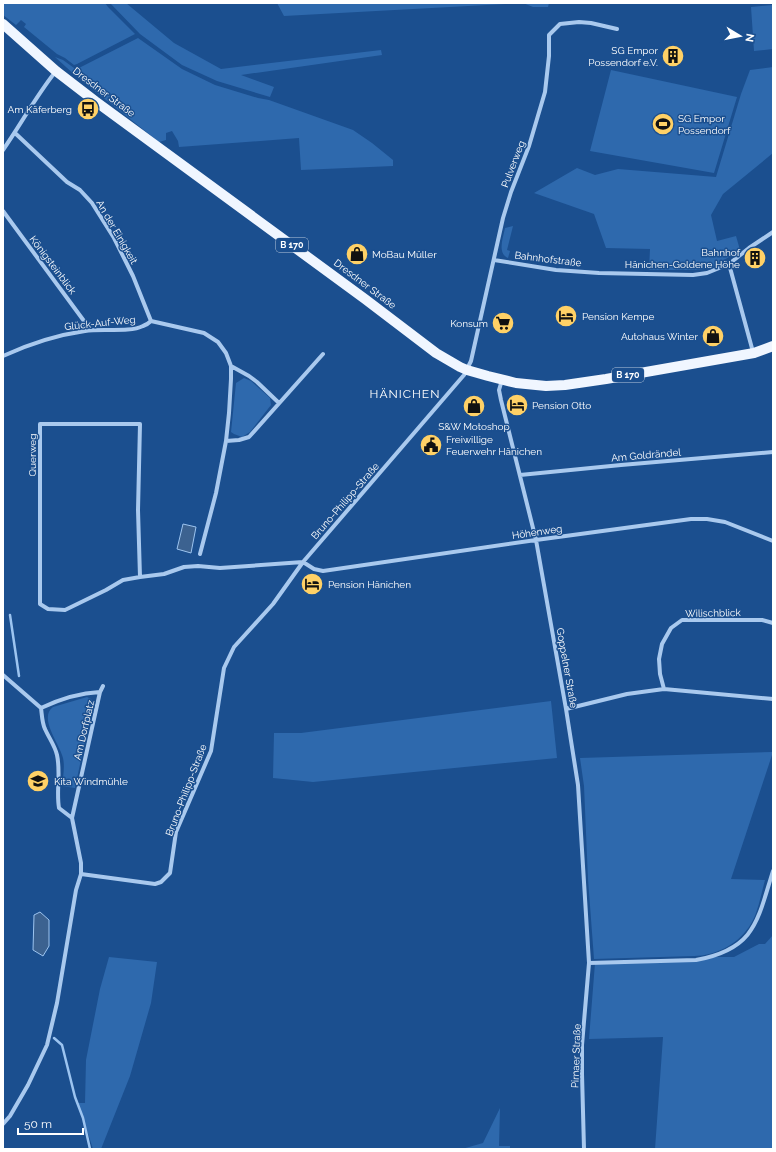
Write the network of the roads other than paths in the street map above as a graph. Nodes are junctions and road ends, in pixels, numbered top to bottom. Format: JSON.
{"nodes":[{"id":1,"x":3,"y":24,"type":"edge"},
{"id":2,"x":617,"y":29,"type":"dead end"},
{"id":3,"x":56,"y":71,"type":"junction"},
{"id":4,"x":15,"y":133,"type":"junction"},
{"id":5,"x":3,"y":150,"type":"edge"},
{"id":6,"x":3,"y":211,"type":"edge"},
{"id":7,"x":773,"y":232,"type":"edge"},
{"id":8,"x":494,"y":260,"type":"junction"},
{"id":9,"x":729,"y":264,"type":"junction"},
{"id":10,"x":151,"y":321,"type":"junction"},
{"id":11,"x":87,"y":331,"type":"junction"},
{"id":12,"x":773,"y":346,"type":"edge"},
{"id":13,"x":754,"y":353,"type":"junction"},
{"id":14,"x":323,"y":354,"type":"dead end"},
{"id":15,"x":3,"y":356,"type":"edge"},
{"id":16,"x":231,"y":366,"type":"junction"},
{"id":17,"x":467,"y":370,"type":"junction"},
{"id":18,"x":502,"y":380,"type":"junction"},
{"id":19,"x":279,"y":403,"type":"junction"},
{"id":20,"x":226,"y":441,"type":"junction"},
{"id":21,"x":773,"y":452,"type":"edge"},
{"id":22,"x":520,"y":476,"type":"junction"},
{"id":23,"x":536,"y":540,"type":"junction"},
{"id":24,"x":773,"y":541,"type":"edge"},
{"id":25,"x":200,"y":554,"type":"dead end"},
{"id":26,"x":303,"y":562,"type":"junction"},
{"id":27,"x":140,"y":577,"type":"junction"},
{"id":28,"x":773,"y":622,"type":"edge"},
{"id":29,"x":3,"y":675,"type":"edge"},
{"id":30,"x":103,"y":686,"type":"dead end"},
{"id":31,"x":664,"y":689,"type":"junction"},
{"id":32,"x":100,"y":692,"type":"junction"},
{"id":33,"x":773,"y":699,"type":"edge"},
{"id":34,"x":41,"y":708,"type":"junction"},
{"id":35,"x":566,"y":709,"type":"junction"},
{"id":36,"x":72,"y":818,"type":"junction"},
{"id":37,"x":773,"y":871,"type":"edge"},
{"id":38,"x":81,"y":874,"type":"junction"},
{"id":39,"x":589,"y":963,"type":"junction"},
{"id":40,"x":3,"y":1124,"type":"edge"},
{"id":41,"x":584,"y":1149,"type":"edge"}],
"edges":[{"from":1,"to":3,"type":"main road","name":"Dresdner Straße","number":"B 170"},
{"from":2,"to":8,"type":"street","name":"Pulverweg"},
{"from":3,"to":4,"type":"street"},
{"from":3,"to":17,"type":"main road","name":"Dresdner Straße","number":"B 170"},
{"from":4,"to":5,"type":"street"},
{"from":4,"to":10,"type":"street","name":"An der Einigkeit"},
{"from":6,"to":11,"type":"street","name":"Königsteinblick"},
{"from":7,"to":9,"type":"street","name":"Bahnhofstraße"},
{"from":8,"to":9,"type":"street","name":"Bahnhofstraße"},
{"from":8,"to":17,"type":"street","name":"Pulverweg"},
{"from":9,"to":13,"type":"street"},
{"from":10,"to":11,"type":"street","name":"Glück-Auf-Weg"},
{"from":10,"to":16,"type":"street","name":"Glück-Auf-Weg"},
{"from":11,"to":15,"type":"street","name":"Glück-Auf-Weg"},
{"from":12,"to":13,"type":"main road","name":"Dresdner Straße","number":"B 170"},
{"from":13,"to":18,"type":"main road","name":"Dresdner Straße","number":"B 170"},
{"from":14,"to":19,"type":"street"},
{"from":16,"to":19,"type":"street"},
{"from":16,"to":20,"type":"street","name":"Glück-Auf-Weg"},
{"from":17,"to":18,"type":"main road","name":"Dresdner Straße","number":"B 170"},
{"from":17,"to":26,"type":"street","name":"Bruno-Philipp-Straße"},
{"from":18,"to":22,"type":"street","name":"Goppelner Straße"},
{"from":19,"to":20,"type":"street"},
{"from":20,"to":25,"type":"street","name":"Glück-Auf-Weg"},
{"from":21,"to":22,"type":"street","name":"Am Goldrändel"},
{"from":22,"to":23,"type":"street","name":"Goppelner Straße"},
{"from":23,"to":24,"type":"street","name":"Höhenweg"},
{"from":23,"to":26,"type":"street","name":"Höhenweg"},
{"from":23,"to":35,"type":"street","name":"Goppelner Straße"},
{"from":26,"to":27,"type":"street","name":"Querweg"},
{"from":26,"to":38,"type":"street","name":"Bruno-Philipp-Straße"},
{"from":27,"to":27,"type":"street","name":"Querweg"},
{"from":28,"to":31,"type":"street","name":"Wilischblick"},
{"from":29,"to":34,"type":"street"},
{"from":30,"to":32,"type":"street","name":"Am Dorfplatz"},
{"from":31,"to":33,"type":"street"},
{"from":31,"to":35,"type":"street"},
{"from":32,"to":34,"type":"street","name":"Am Dorfplatz"},
{"from":32,"to":36,"type":"street","name":"Am Dorfplatz"},
{"from":34,"to":36,"type":"street","name":"Am Dorfplatz"},
{"from":35,"to":39,"type":"street","name":"Goppelner Straße"},
{"from":36,"to":38,"type":"street","name":"Am Dorfplatz"},
{"from":37,"to":39,"type":"street"},
{"from":38,"to":40,"type":"street"},
{"from":39,"to":41,"type":"street","name":"Pirnaer Straße"}]}
